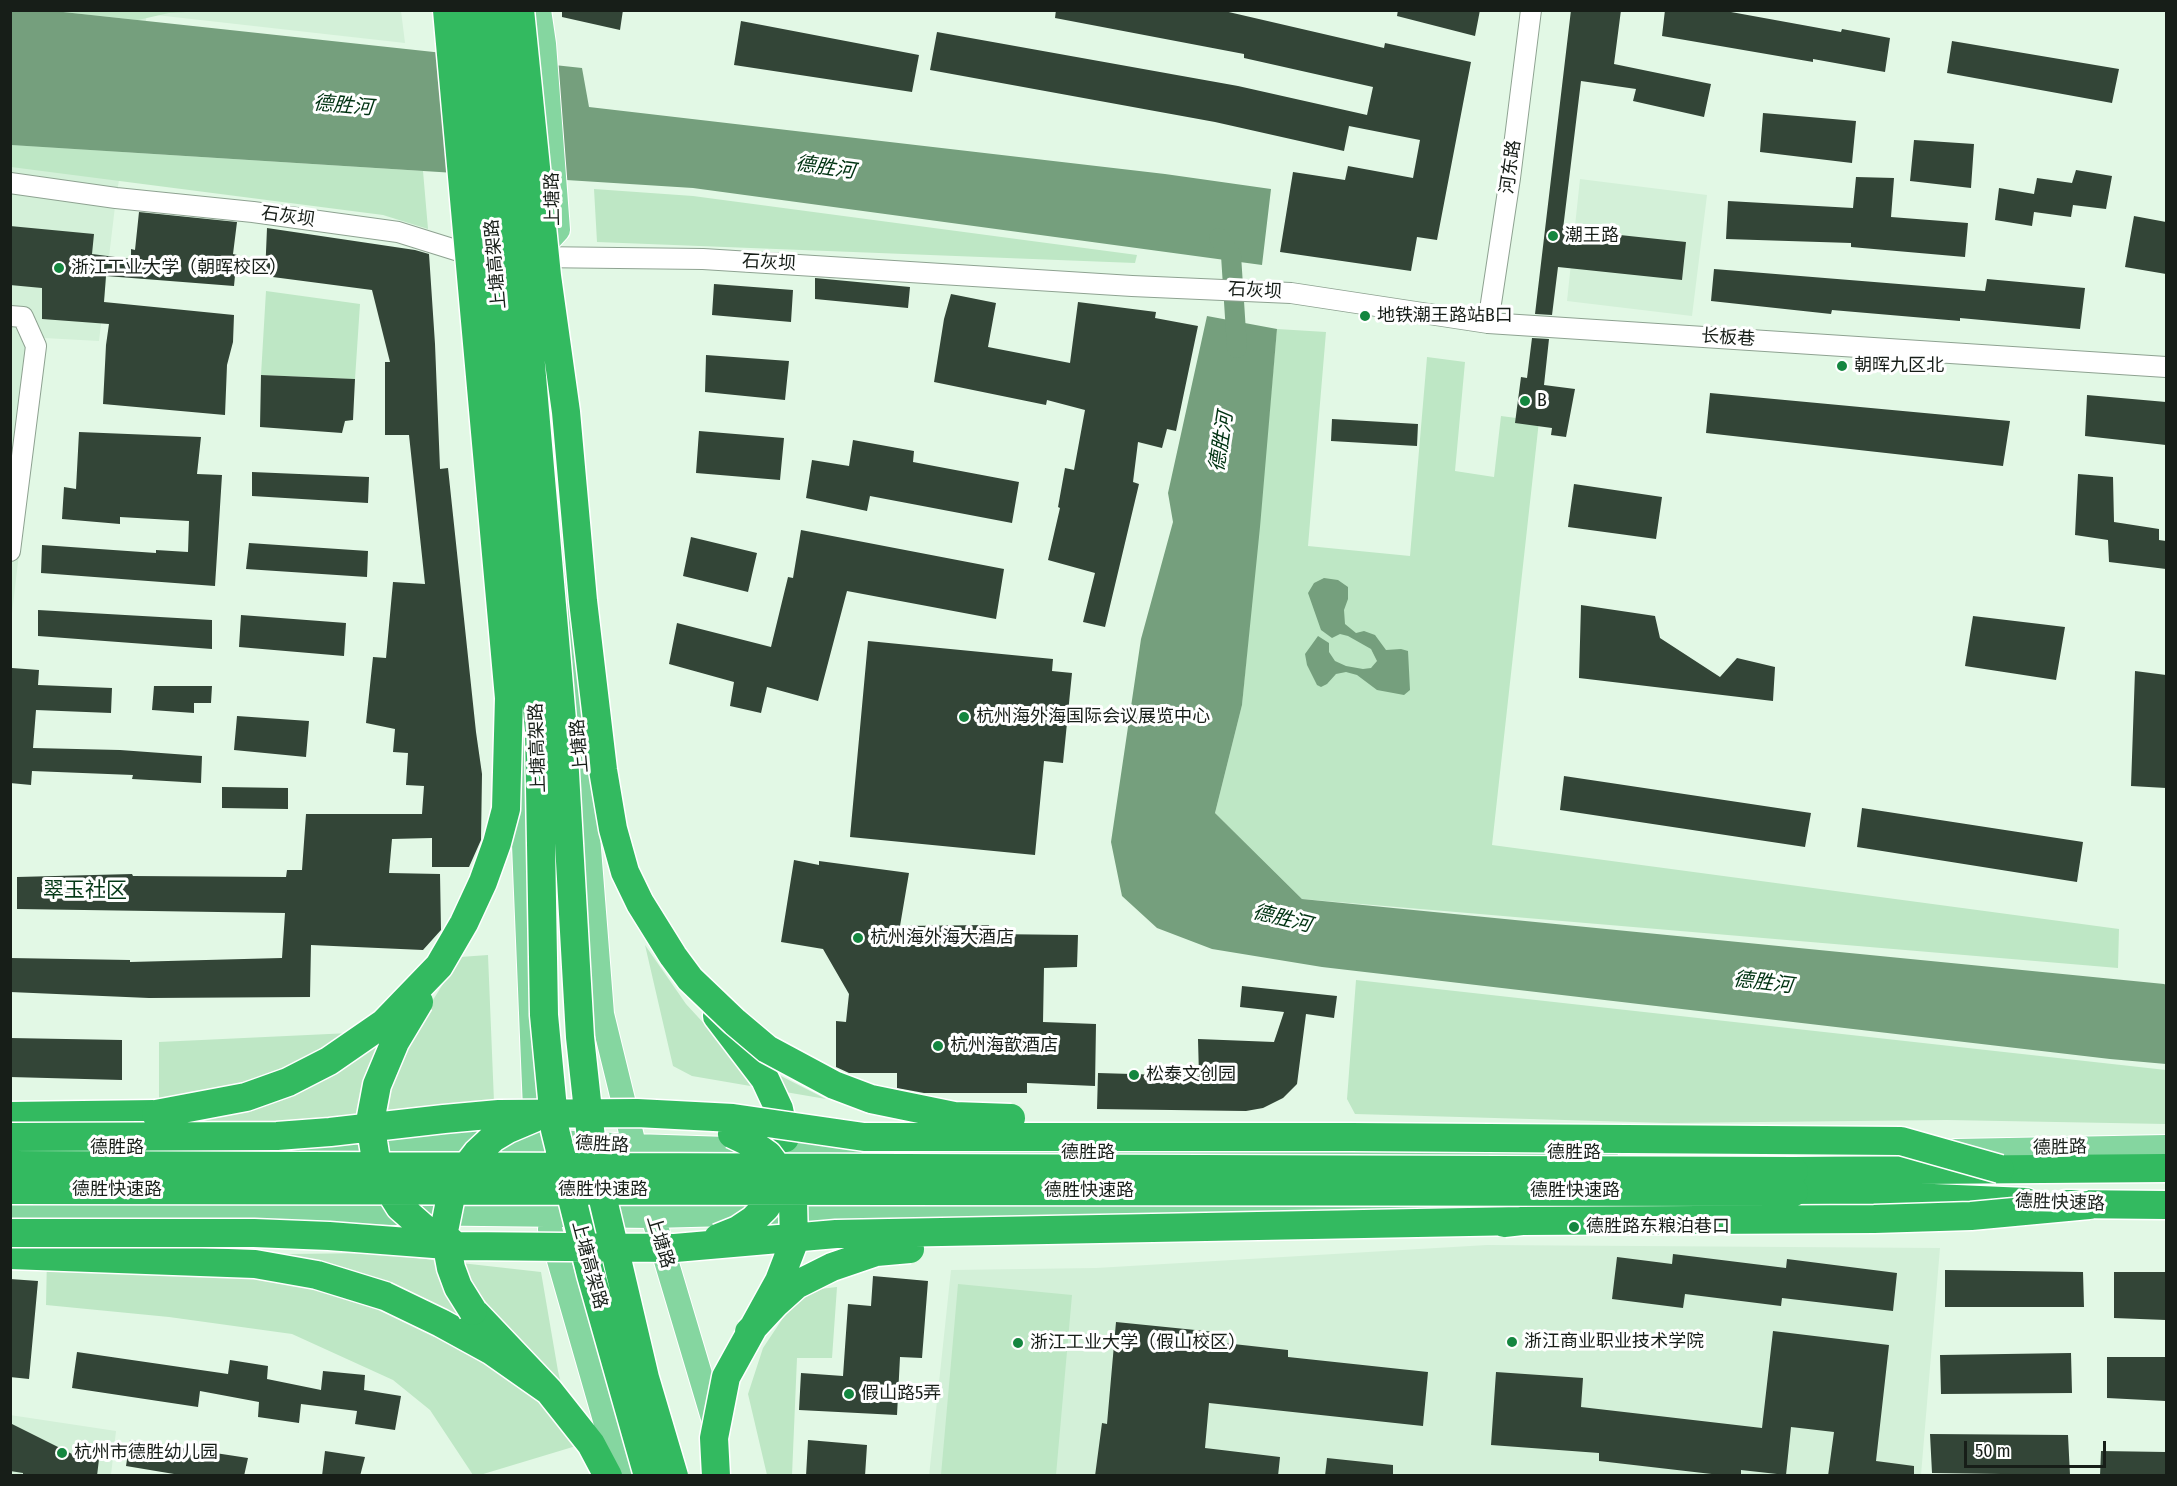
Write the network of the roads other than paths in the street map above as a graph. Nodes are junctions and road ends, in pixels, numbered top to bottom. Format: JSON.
{"nodes":[{"id":1,"x":447,"y":10,"type":"edge"},
{"id":2,"x":456,"y":10,"type":"edge"},
{"id":3,"x":472,"y":10,"type":"edge"},
{"id":4,"x":500,"y":10,"type":"edge"},
{"id":5,"x":520,"y":10,"type":"edge"},
{"id":6,"x":539,"y":10,"type":"edge"},
{"id":7,"x":1531,"y":10,"type":"edge"},
{"id":8,"x":10,"y":183,"type":"edge"},
{"id":9,"x":534,"y":257,"type":"junction"},
{"id":10,"x":480,"y":258,"type":"junction"},
{"id":11,"x":1291,"y":293,"type":"joint"},
{"id":12,"x":10,"y":316,"type":"edge"},
{"id":13,"x":1488,"y":323,"type":"junction"},
{"id":14,"x":2166,"y":367,"type":"edge"},
{"id":15,"x":17,"y":439,"type":"edge"},
{"id":16,"x":590,"y":525,"type":"dead end"},
{"id":17,"x":11,"y":549,"type":"edge"},
{"id":18,"x":570,"y":607,"type":"junction"},
{"id":19,"x":439,"y":966,"type":"junction"},
{"id":20,"x":690,"y":979,"type":"junction"},
{"id":21,"x":545,"y":1114,"type":"junction"},
{"id":22,"x":10,"y":1116,"type":"edge"},
{"id":23,"x":687,"y":1116,"type":"junction"},
{"id":24,"x":10,"y":1137,"type":"edge"},
{"id":25,"x":1561,"y":1139,"type":"junction"},
{"id":26,"x":536,"y":1141,"type":"junction"},
{"id":27,"x":634,"y":1146,"type":"junction"},
{"id":28,"x":2166,"y":1147,"type":"edge"},
{"id":29,"x":10,"y":1148,"type":"edge"},
{"id":30,"x":10,"y":1165,"type":"edge"},
{"id":31,"x":2166,"y":1168,"type":"edge"},
{"id":32,"x":2000,"y":1169,"type":"junction"},
{"id":33,"x":10,"y":1190,"type":"edge"},
{"id":34,"x":2089,"y":1205,"type":"junction"},
{"id":35,"x":2166,"y":1205,"type":"edge"},
{"id":36,"x":10,"y":1210,"type":"edge"},
{"id":37,"x":546,"y":1215,"type":"junction"},
{"id":38,"x":2166,"y":1215,"type":"edge"},
{"id":39,"x":652,"y":1216,"type":"junction"},
{"id":40,"x":1522,"y":1221,"type":"junction"},
{"id":41,"x":10,"y":1233,"type":"edge"},
{"id":42,"x":460,"y":1246,"type":"junction"},
{"id":43,"x":675,"y":1248,"type":"junction"},
{"id":44,"x":10,"y":1255,"type":"edge"},
{"id":45,"x":749,"y":1332,"type":"junction"},
{"id":46,"x":549,"y":1391,"type":"junction"},
{"id":47,"x":608,"y":1476,"type":"edge"},
{"id":48,"x":621,"y":1476,"type":"edge"},
{"id":49,"x":648,"y":1476,"type":"edge"},
{"id":50,"x":674,"y":1476,"type":"edge"},
{"id":51,"x":716,"y":1476,"type":"edge"},
{"id":52,"x":729,"y":1476,"type":"edge"}],
"edges":[{"from":1,"to":19,"type":"highway","bridge":true},
{"from":2,"to":10,"type":"main road"},
{"from":3,"to":49,"type":"highway","name":"上塘高架路","bridge":true},
{"from":4,"to":50,"type":"highway","name":"上塘高架路","bridge":true},
{"from":5,"to":20,"type":"highway","bridge":true},
{"from":6,"to":9,"type":"main road","name":"上塘路"},
{"from":7,"to":13,"type":"street","name":"河东路"},
{"from":8,"to":10,"type":"street","name":"石灰坝"},
{"from":9,"to":10,"type":"street","name":"石灰坝"},
{"from":9,"to":11,"type":"street","name":"石灰坝"},
{"from":9,"to":18,"type":"main road","name":"上塘路"},
{"from":10,"to":26,"type":"main road"},
{"from":11,"to":13,"type":"street","name":"长板巷"},
{"from":12,"to":15,"type":"street"},
{"from":13,"to":14,"type":"street","name":"长板巷"},
{"from":15,"to":17,"type":"street"},
{"from":16,"to":18,"type":"main road"},
{"from":18,"to":27,"type":"main road","name":"上塘路"},
{"from":19,"to":22,"type":"highway","bridge":true},
{"from":19,"to":42,"type":"highway","bridge":true},
{"from":20,"to":25,"type":"highway","bridge":true},
{"from":20,"to":43,"type":"highway","bridge":true},
{"from":21,"to":23,"type":"highway","bridge":true},
{"from":21,"to":24,"type":"highway","bridge":true},
{"from":21,"to":46,"type":"highway","bridge":true},
{"from":23,"to":25,"type":"highway","bridge":true},
{"from":23,"to":45,"type":"highway","bridge":true},
{"from":25,"to":32,"type":"highway","bridge":true},
{"from":26,"to":27,"type":"main road","name":"德胜路"},
{"from":26,"to":29,"type":"main road","name":"德胜路"},
{"from":26,"to":37,"type":"main road"},
{"from":27,"to":28,"type":"main road","name":"德胜路"},
{"from":27,"to":39,"type":"main road","name":"上塘路"},
{"from":30,"to":32,"type":"highway","name":"德胜快速路","bridge":true},
{"from":31,"to":32,"type":"highway","name":"德胜快速路"},
{"from":33,"to":34,"type":"highway","name":"德胜快速路","bridge":true},
{"from":34,"to":35,"type":"highway","name":"德胜快速路"},
{"from":34,"to":40,"type":"highway","bridge":true},
{"from":36,"to":37,"type":"main road"},
{"from":37,"to":39,"type":"main road"},
{"from":37,"to":48,"type":"main road"},
{"from":38,"to":39,"type":"main road"},
{"from":39,"to":52,"type":"main road","name":"上塘路"},
{"from":40,"to":43,"type":"highway","bridge":true},
{"from":40,"to":45,"type":"highway","bridge":true},
{"from":41,"to":42,"type":"highway","bridge":true},
{"from":42,"to":43,"type":"highway","bridge":true},
{"from":44,"to":46,"type":"highway"},
{"from":45,"to":51,"type":"highway","bridge":true},
{"from":46,"to":47,"type":"highway"}]}
